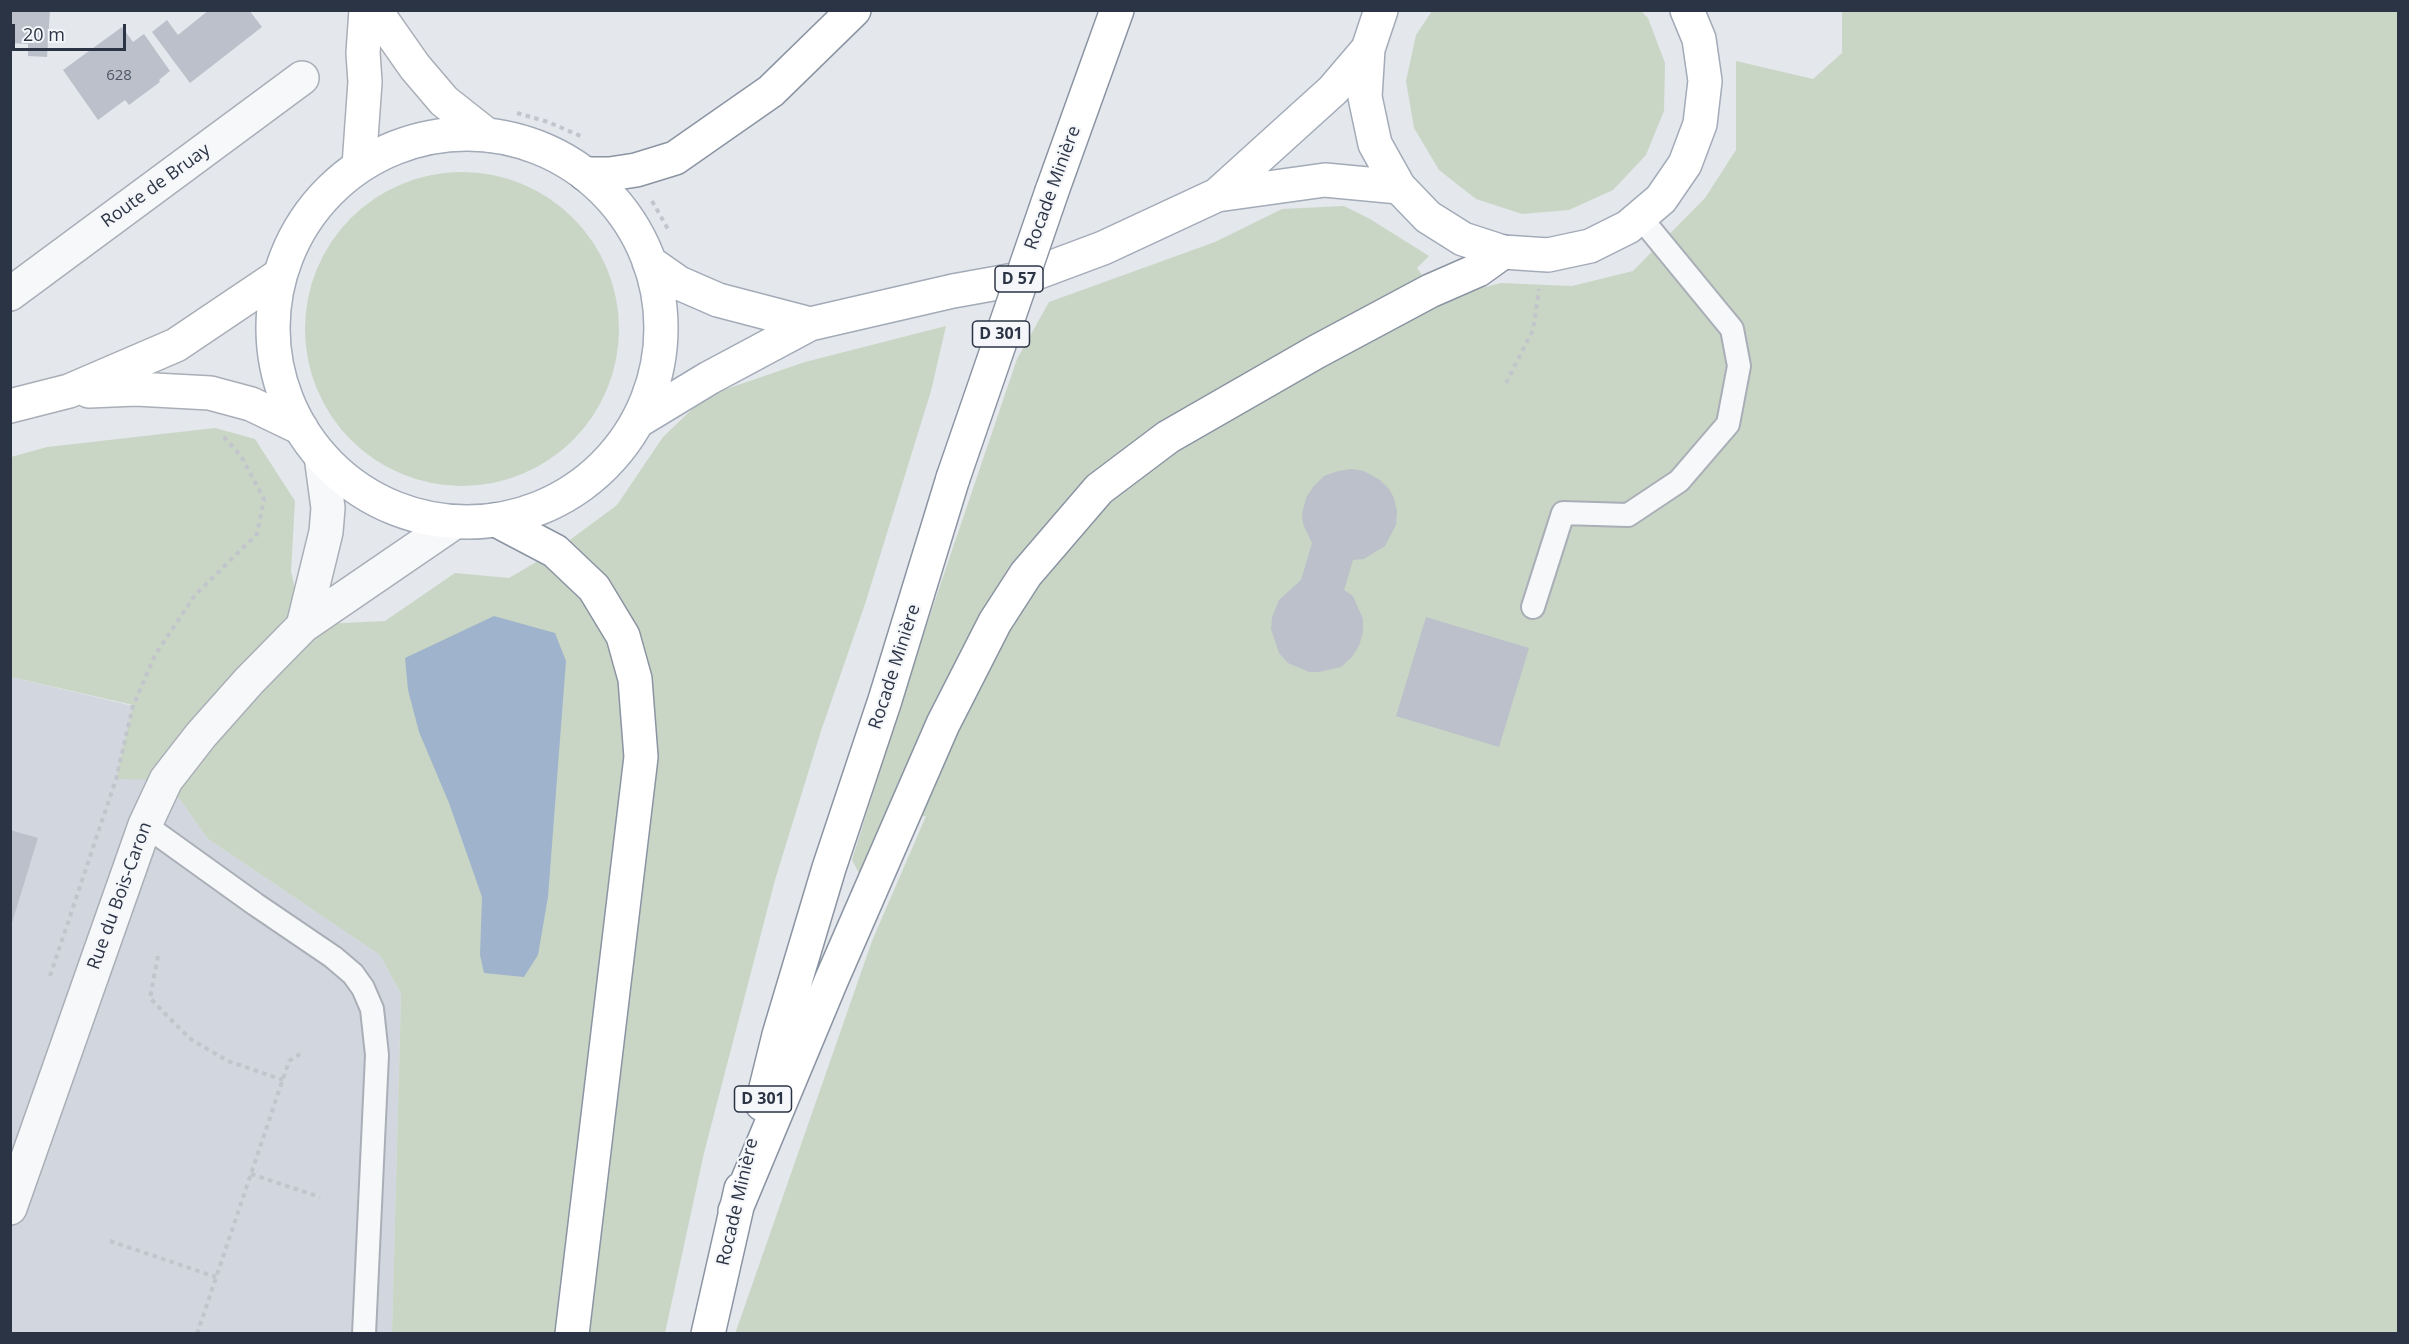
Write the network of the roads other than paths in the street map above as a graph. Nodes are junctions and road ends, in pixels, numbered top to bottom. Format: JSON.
{"nodes":[{"id":1,"x":366,"y":10,"type":"edge"},
{"id":2,"x":375,"y":10,"type":"edge"},
{"id":3,"x":854,"y":10,"type":"edge"},
{"id":4,"x":1117,"y":10,"type":"edge"},
{"id":5,"x":1381,"y":10,"type":"edge"},
{"id":6,"x":1687,"y":10,"type":"edge"},
{"id":7,"x":1368,"y":49,"type":"junction"},
{"id":8,"x":302,"y":78,"type":"dead end"},
{"id":9,"x":487,"y":135,"type":"junction"},
{"id":10,"x":359,"y":166,"type":"junction"},
{"id":11,"x":585,"y":174,"type":"junction"},
{"id":12,"x":1399,"y":187,"type":"junction"},
{"id":13,"x":1217,"y":195,"type":"junction"},
{"id":14,"x":1640,"y":217,"type":"junction"},
{"id":15,"x":1503,"y":252,"type":"junction"},
{"id":16,"x":649,"y":262,"type":"junction"},
{"id":17,"x":280,"y":275,"type":"junction"},
{"id":18,"x":10,"y":294,"type":"edge"},
{"id":19,"x":810,"y":324,"type":"junction"},
{"id":20,"x":69,"y":391,"type":"junction"},
{"id":21,"x":10,"y":406,"type":"edge"},
{"id":22,"x":638,"y":421,"type":"junction"},
{"id":23,"x":301,"y":428,"type":"junction"},
{"id":24,"x":321,"y":456,"type":"junction"},
{"id":25,"x":496,"y":520,"type":"junction"},
{"id":26,"x":455,"y":522,"type":"junction"},
{"id":27,"x":1533,"y":607,"type":"dead end"},
{"id":28,"x":303,"y":626,"type":"junction"},
{"id":29,"x":145,"y":825,"type":"junction"},
{"id":30,"x":10,"y":1208,"type":"edge"},
{"id":31,"x":735,"y":1211,"type":"junction"},
{"id":32,"x":364,"y":1334,"type":"edge"},
{"id":33,"x":572,"y":1334,"type":"edge"},
{"id":34,"x":708,"y":1334,"type":"edge"}],
"edges":[{"from":1,"to":10,"type":"main road"},
{"from":2,"to":9,"type":"main road"},
{"from":3,"to":11,"type":"main road"},
{"from":4,"to":31,"type":"main road","name":"Rocade Minière","number":"D 301","bridge":true},
{"from":5,"to":7,"type":"main road"},
{"from":6,"to":14,"type":"main road"},
{"from":7,"to":12,"type":"main road"},
{"from":7,"to":13,"type":"main road","number":"D 57"},
{"from":8,"to":18,"type":"street","name":"Route de Bruay"},
{"from":9,"to":10,"type":"main road"},
{"from":9,"to":11,"type":"main road"},
{"from":10,"to":17,"type":"main road"},
{"from":11,"to":16,"type":"main road"},
{"from":12,"to":13,"type":"main road","number":"D 57"},
{"from":12,"to":15,"type":"main road"},
{"from":13,"to":19,"type":"main road","number":"D 57"},
{"from":14,"to":15,"type":"main road"},
{"from":14,"to":27,"type":"lane"},
{"from":15,"to":31,"type":"main road"},
{"from":16,"to":19,"type":"main road","number":"D 57"},
{"from":16,"to":22,"type":"main road"},
{"from":17,"to":20,"type":"main road"},
{"from":17,"to":23,"type":"main road"},
{"from":19,"to":22,"type":"main road","number":"D 57"},
{"from":20,"to":21,"type":"main road"},
{"from":20,"to":23,"type":"main road"},
{"from":22,"to":25,"type":"main road"},
{"from":23,"to":24,"type":"main road"},
{"from":24,"to":26,"type":"main road"},
{"from":24,"to":28,"type":"street"},
{"from":25,"to":26,"type":"main road"},
{"from":25,"to":33,"type":"main road"},
{"from":26,"to":28,"type":"street","name":"Rue du Bois-Caron"},
{"from":28,"to":29,"type":"street","name":"Rue du Bois-Caron"},
{"from":29,"to":30,"type":"street","name":"Rue du Bois-Caron"},
{"from":29,"to":32,"type":"lane"},
{"from":31,"to":34,"type":"main road","name":"Rocade Minière","number":"D 301"}]}
